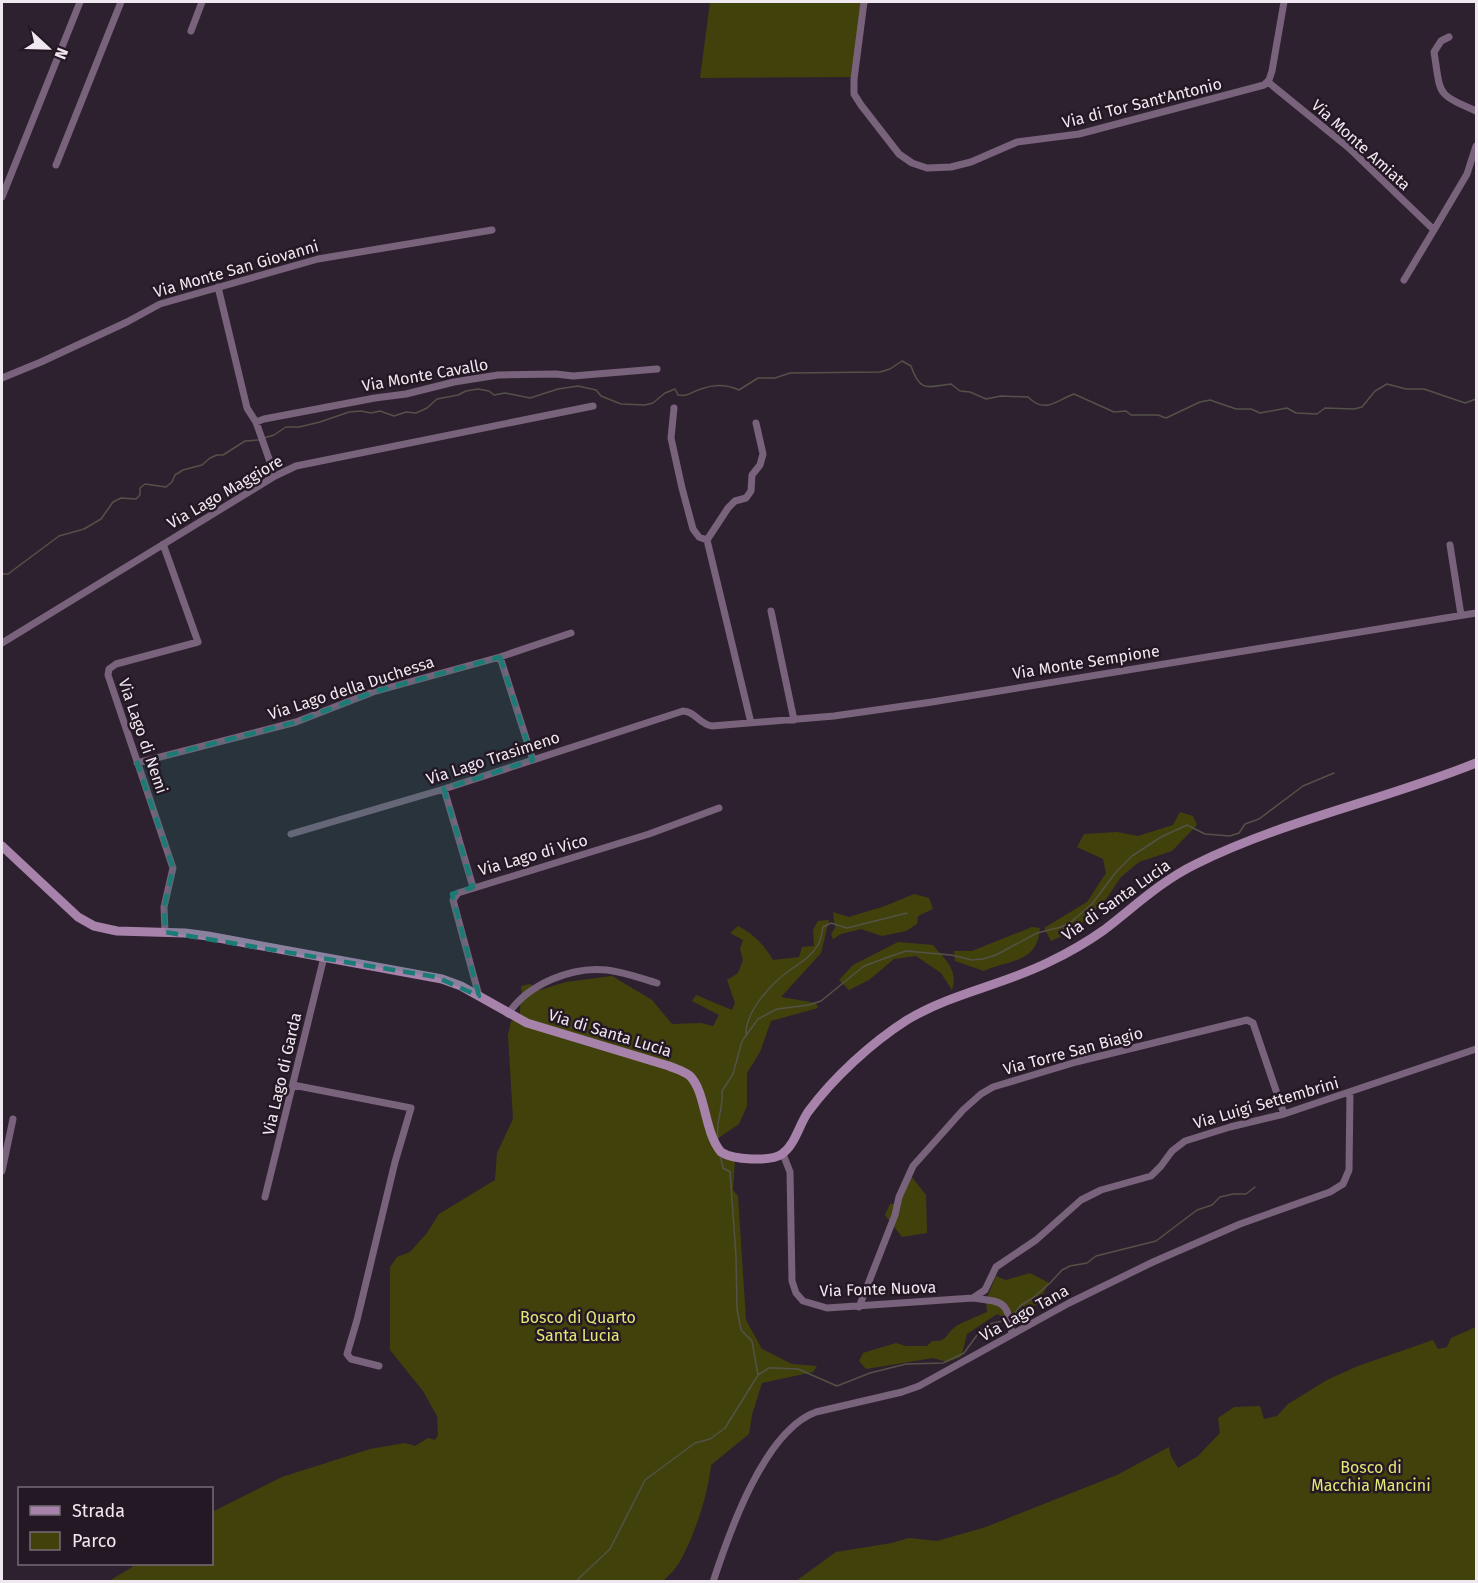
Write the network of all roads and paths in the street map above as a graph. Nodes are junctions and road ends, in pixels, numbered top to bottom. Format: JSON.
{"nodes":[{"id":1,"x":80,"y":2,"type":"edge"},
{"id":2,"x":121,"y":2,"type":"edge"},
{"id":3,"x":202,"y":2,"type":"edge"},
{"id":4,"x":864,"y":2,"type":"edge"},
{"id":5,"x":1284,"y":2,"type":"edge"},
{"id":6,"x":191,"y":31,"type":"dead end"},
{"id":7,"x":1449,"y":38,"type":"dead end"},
{"id":8,"x":1268,"y":82,"type":"junction"},
{"id":9,"x":1476,"y":111,"type":"edge"},
{"id":10,"x":1476,"y":146,"type":"edge"},
{"id":11,"x":56,"y":165,"type":"dead end"},
{"id":12,"x":3,"y":188,"type":"edge"},
{"id":13,"x":2,"y":197,"type":"edge"},
{"id":14,"x":492,"y":230,"type":"dead end"},
{"id":15,"x":1434,"y":230,"type":"junction"},
{"id":16,"x":1404,"y":280,"type":"dead end"},
{"id":17,"x":218,"y":287,"type":"junction"},
{"id":18,"x":657,"y":369,"type":"dead end"},
{"id":19,"x":2,"y":378,"type":"edge"},
{"id":20,"x":593,"y":406,"type":"dead end"},
{"id":21,"x":674,"y":408,"type":"dead end"},
{"id":22,"x":256,"y":422,"type":"junction"},
{"id":23,"x":756,"y":423,"type":"dead end"},
{"id":24,"x":275,"y":476,"type":"junction"},
{"id":25,"x":707,"y":540,"type":"junction"},
{"id":26,"x":163,"y":544,"type":"junction"},
{"id":27,"x":1450,"y":545,"type":"dead end"},
{"id":28,"x":771,"y":611,"type":"dead end"},
{"id":29,"x":1476,"y":612,"type":"edge"},
{"id":30,"x":1461,"y":615,"type":"junction"},
{"id":31,"x":571,"y":633,"type":"dead end"},
{"id":32,"x":2,"y":643,"type":"edge"},
{"id":33,"x":500,"y":657,"type":"junction"},
{"id":34,"x":794,"y":720,"type":"junction"},
{"id":35,"x":699,"y":721,"type":"joint"},
{"id":36,"x":751,"y":723,"type":"junction"},
{"id":37,"x":533,"y":760,"type":"junction"},
{"id":38,"x":137,"y":763,"type":"junction"},
{"id":39,"x":1476,"y":763,"type":"edge"},
{"id":40,"x":444,"y":789,"type":"junction"},
{"id":41,"x":719,"y":808,"type":"dead end"},
{"id":42,"x":291,"y":834,"type":"dead end"},
{"id":43,"x":2,"y":846,"type":"edge"},
{"id":44,"x":473,"y":887,"type":"junction"},
{"id":45,"x":165,"y":932,"type":"junction"},
{"id":46,"x":324,"y":957,"type":"junction"},
{"id":47,"x":657,"y":983,"type":"dead end"},
{"id":48,"x":479,"y":996,"type":"junction"},
{"id":49,"x":508,"y":1014,"type":"junction"},
{"id":50,"x":1476,"y":1049,"type":"edge"},
{"id":51,"x":293,"y":1085,"type":"junction"},
{"id":52,"x":1350,"y":1092,"type":"junction"},
{"id":53,"x":1284,"y":1114,"type":"junction"},
{"id":54,"x":13,"y":1119,"type":"dead end"},
{"id":55,"x":6,"y":1134,"type":"edge"},
{"id":56,"x":783,"y":1154,"type":"junction"},
{"id":57,"x":2,"y":1171,"type":"edge"},
{"id":58,"x":266,"y":1197,"type":"dead end"},
{"id":59,"x":973,"y":1298,"type":"junction"},
{"id":60,"x":859,"y":1307,"type":"junction"},
{"id":61,"x":1012,"y":1330,"type":"junction"},
{"id":62,"x":379,"y":1366,"type":"dead end"},
{"id":63,"x":713,"y":1581,"type":"edge"}],
"edges":[{"from":1,"to":12,"type":"street"},
{"from":2,"to":11,"type":"street"},
{"from":3,"to":6,"type":"street"},
{"from":4,"to":8,"type":"street","name":"Via di Tor Sant'Antonio"},
{"from":5,"to":8,"type":"street"},
{"from":7,"to":9,"type":"street"},
{"from":8,"to":15,"type":"street","name":"Via Monte Amiata"},
{"from":10,"to":15,"type":"street"},
{"from":12,"to":13,"type":"street"},
{"from":14,"to":17,"type":"street","name":"Via Monte San Giovanni"},
{"from":15,"to":16,"type":"street"},
{"from":17,"to":19,"type":"street","name":"Via Monte San Giovanni"},
{"from":17,"to":22,"type":"street"},
{"from":18,"to":22,"type":"street","name":"Via Monte Cavallo"},
{"from":20,"to":24,"type":"street","name":"Via Lago Maggiore"},
{"from":21,"to":25,"type":"street"},
{"from":22,"to":24,"type":"street"},
{"from":23,"to":25,"type":"street"},
{"from":24,"to":26,"type":"street","name":"Via Lago Maggiore"},
{"from":25,"to":36,"type":"street"},
{"from":26,"to":32,"type":"street","name":"Via Lago Maggiore"},
{"from":26,"to":38,"type":"street","name":"Via Lago di Nemi"},
{"from":27,"to":30,"type":"street"},
{"from":28,"to":34,"type":"street"},
{"from":29,"to":30,"type":"street","name":"Via Monte Sempione"},
{"from":30,"to":34,"type":"street","name":"Via Monte Sempione"},
{"from":31,"to":33,"type":"street","name":"Via Lago della Duchessa"},
{"from":33,"to":37,"type":"street"},
{"from":33,"to":38,"type":"street","name":"Via Lago della Duchessa"},
{"from":34,"to":36,"type":"street","name":"Via Monte Sempione"},
{"from":35,"to":36,"type":"street","name":"Via Monte Sempione"},
{"from":35,"to":37,"type":"street","name":"Via Lago Trasimeno"},
{"from":37,"to":40,"type":"street","name":"Via Lago Trasimeno"},
{"from":38,"to":45,"type":"street","name":"Via Lago di Nemi"},
{"from":39,"to":56,"type":"street","name":"Via di Santa Lucia"},
{"from":40,"to":42,"type":"street","name":"Via Lago Trasimeno"},
{"from":40,"to":44,"type":"street"},
{"from":41,"to":44,"type":"street","name":"Via Lago di Vico"},
{"from":43,"to":45,"type":"street","name":"Via di Santa Lucia"},
{"from":44,"to":48,"type":"street","name":"Via Lago di Vico"},
{"from":45,"to":46,"type":"street","name":"Via di Santa Lucia"},
{"from":46,"to":48,"type":"street","name":"Via di Santa Lucia"},
{"from":46,"to":51,"type":"street","name":"Via Lago di Garda"},
{"from":47,"to":49,"type":"street"},
{"from":48,"to":49,"type":"street","name":"Via di Santa Lucia"},
{"from":49,"to":56,"type":"street","name":"Via di Santa Lucia"},
{"from":50,"to":52,"type":"street","name":"Via Luigi Settembrini"},
{"from":51,"to":58,"type":"street","name":"Via Lago di Garda"},
{"from":51,"to":62,"type":"street"},
{"from":52,"to":53,"type":"street","name":"Via Luigi Settembrini"},
{"from":52,"to":61,"type":"street","name":"Via Lago Tana"},
{"from":53,"to":59,"type":"street","name":"Via Luigi Settembrini"},
{"from":53,"to":60,"type":"street","name":"Via Torre San Biagio"},
{"from":54,"to":55,"type":"street"},
{"from":55,"to":57,"type":"street"},
{"from":56,"to":60,"type":"street","name":"Via Fonte Nuova"},
{"from":59,"to":60,"type":"street","name":"Via Fonte Nuova"},
{"from":59,"to":61,"type":"street","name":"Via Fonte Nuova"},
{"from":61,"to":63,"type":"street","name":"Via Lago Tana"}]}
